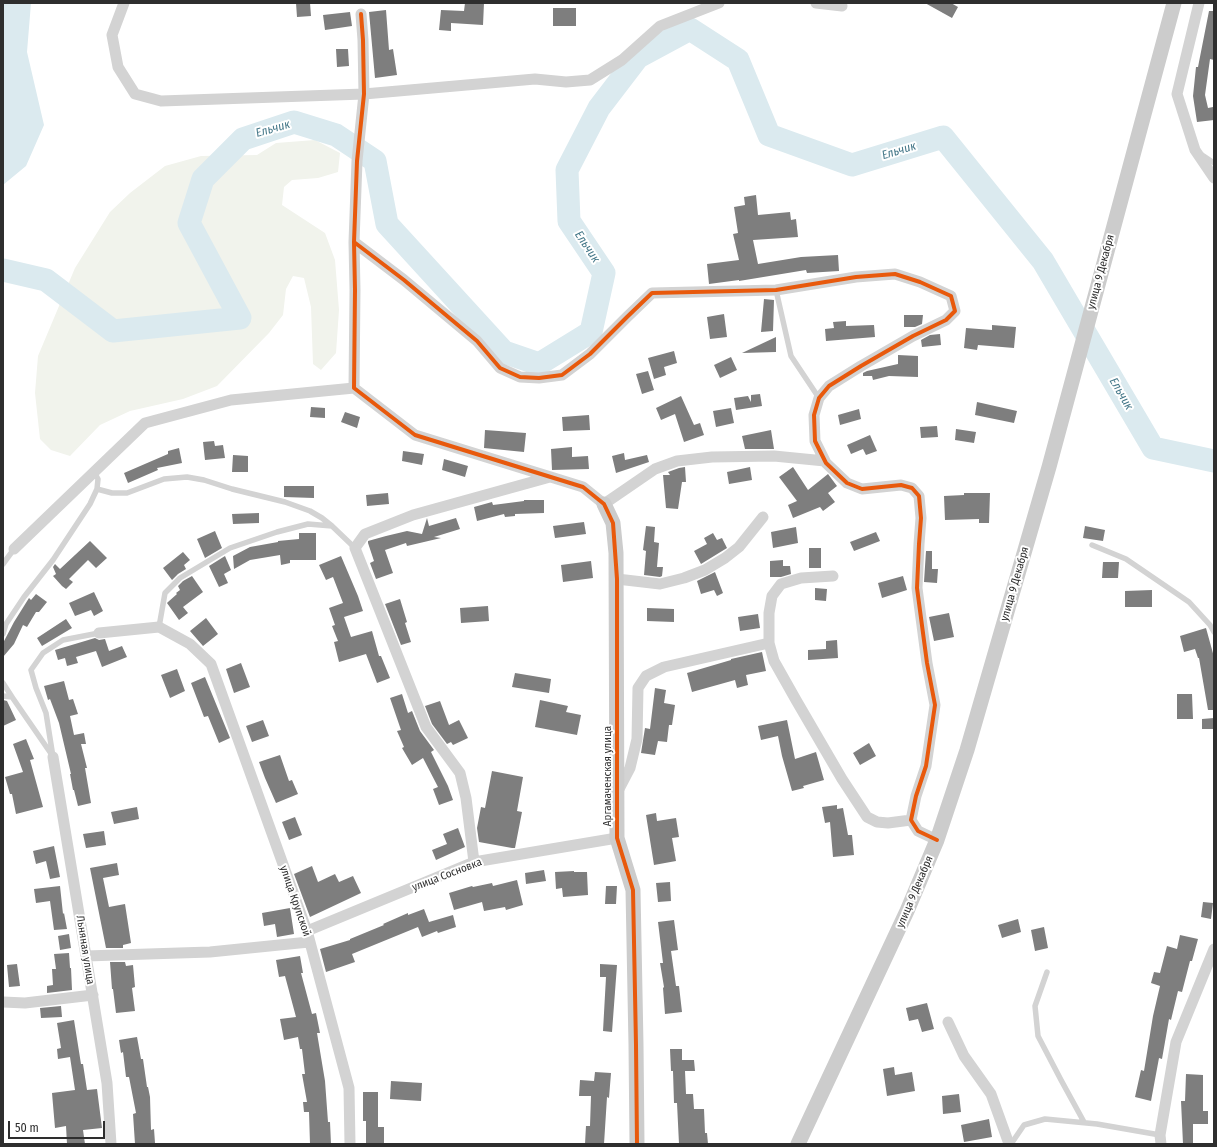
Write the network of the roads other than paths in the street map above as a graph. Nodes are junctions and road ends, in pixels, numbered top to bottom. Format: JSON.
{"nodes":[{"id":1,"x":124,"y":3,"type":"edge"},
{"id":2,"x":719,"y":3,"type":"edge"},
{"id":3,"x":816,"y":3,"type":"edge"},
{"id":4,"x":1174,"y":3,"type":"edge"},
{"id":5,"x":1199,"y":3,"type":"edge"},
{"id":6,"x":842,"y":6,"type":"dead end"},
{"id":7,"x":361,"y":14,"type":"dead end"},
{"id":8,"x":364,"y":94,"type":"junction"},
{"id":9,"x":1195,"y":150,"type":"junction"},
{"id":10,"x":1214,"y":163,"type":"edge"},
{"id":11,"x":1214,"y":178,"type":"edge"},
{"id":12,"x":354,"y":242,"type":"junction"},
{"id":13,"x":776,"y":290,"type":"junction"},
{"id":14,"x":354,"y":388,"type":"junction"},
{"id":15,"x":819,"y":398,"type":"junction"},
{"id":16,"x":825,"y":461,"type":"junction"},
{"id":17,"x":94,"y":472,"type":"junction"},
{"id":18,"x":550,"y":476,"type":"junction"},
{"id":19,"x":98,"y":489,"type":"junction"},
{"id":20,"x":604,"y":504,"type":"junction"},
{"id":21,"x":763,"y":517,"type":"dead end"},
{"id":22,"x":332,"y":526,"type":"junction"},
{"id":23,"x":1092,"y":544,"type":"dead end"},
{"id":24,"x":355,"y":548,"type":"junction"},
{"id":25,"x":14,"y":549,"type":"joint"},
{"id":26,"x":3,"y":564,"type":"edge"},
{"id":27,"x":833,"y":576,"type":"dead end"},
{"id":28,"x":617,"y":579,"type":"junction"},
{"id":29,"x":1189,"y":602,"type":"junction"},
{"id":30,"x":1214,"y":623,"type":"edge"},
{"id":31,"x":159,"y":628,"type":"junction"},
{"id":32,"x":1214,"y":632,"type":"edge"},
{"id":33,"x":100,"y":633,"type":"joint"},
{"id":34,"x":3,"y":634,"type":"edge"},
{"id":35,"x":768,"y":643,"type":"junction"},
{"id":36,"x":3,"y":683,"type":"edge"},
{"id":37,"x":3,"y":696,"type":"edge"},
{"id":38,"x":12,"y":697,"type":"junction"},
{"id":39,"x":53,"y":756,"type":"junction"},
{"id":40,"x":617,"y":793,"type":"junction"},
{"id":41,"x":911,"y":820,"type":"junction"},
{"id":42,"x":617,"y":838,"type":"junction"},
{"id":43,"x":937,"y":840,"type":"junction"},
{"id":44,"x":474,"y":862,"type":"junction"},
{"id":45,"x":307,"y":931,"type":"junction"},
{"id":46,"x":309,"y":942,"type":"junction"},
{"id":47,"x":1214,"y":948,"type":"edge"},
{"id":48,"x":86,"y":956,"type":"junction"},
{"id":49,"x":1047,"y":972,"type":"dead end"},
{"id":50,"x":93,"y":995,"type":"junction"},
{"id":51,"x":3,"y":1002,"type":"edge"},
{"id":52,"x":948,"y":1022,"type":"dead end"},
{"id":53,"x":1084,"y":1122,"type":"junction"},
{"id":54,"x":1160,"y":1139,"type":"edge"},
{"id":55,"x":111,"y":1144,"type":"edge"},
{"id":56,"x":350,"y":1144,"type":"edge"},
{"id":57,"x":637,"y":1144,"type":"edge"},
{"id":58,"x":798,"y":1144,"type":"edge"},
{"id":59,"x":1010,"y":1144,"type":"edge"}],
"edges":[{"from":1,"to":8,"type":"street"},
{"from":2,"to":8,"type":"street"},
{"from":3,"to":6,"type":"street"},
{"from":4,"to":43,"type":"main road","name":"улица 9 Декабря"},
{"from":5,"to":9,"type":"street"},
{"from":7,"to":8,"type":"street"},
{"from":8,"to":12,"type":"street"},
{"from":9,"to":10,"type":"lane"},
{"from":9,"to":11,"type":"street"},
{"from":12,"to":13,"type":"street"},
{"from":12,"to":14,"type":"street"},
{"from":13,"to":15,"type":"lane"},
{"from":13,"to":15,"type":"street"},
{"from":14,"to":17,"type":"street"},
{"from":14,"to":18,"type":"street"},
{"from":15,"to":16,"type":"street"},
{"from":16,"to":20,"type":"street"},
{"from":16,"to":41,"type":"street"},
{"from":17,"to":19,"type":"lane"},
{"from":17,"to":25,"type":"street"},
{"from":18,"to":20,"type":"street"},
{"from":18,"to":24,"type":"street"},
{"from":19,"to":22,"type":"lane"},
{"from":19,"to":34,"type":"lane"},
{"from":20,"to":28,"type":"main road","name":"Аргамаченская улица"},
{"from":21,"to":28,"type":"street"},
{"from":22,"to":24,"type":"lane"},
{"from":22,"to":31,"type":"lane"},
{"from":23,"to":29,"type":"lane"},
{"from":24,"to":44,"type":"street"},
{"from":25,"to":26,"type":"lane"},
{"from":27,"to":35,"type":"street"},
{"from":28,"to":40,"type":"main road","name":"Аргамаченская улица"},
{"from":29,"to":30,"type":"lane"},
{"from":29,"to":32,"type":"lane"},
{"from":31,"to":33,"type":"street"},
{"from":31,"to":45,"type":"street","name":"улица Крупской"},
{"from":33,"to":39,"type":"lane"},
{"from":35,"to":40,"type":"street"},
{"from":35,"to":41,"type":"street"},
{"from":36,"to":38,"type":"lane"},
{"from":37,"to":38,"type":"lane"},
{"from":38,"to":39,"type":"lane"},
{"from":39,"to":48,"type":"street","name":"Льняная улица"},
{"from":40,"to":42,"type":"main road","name":"Аргамаченская улица"},
{"from":41,"to":43,"type":"street"},
{"from":42,"to":44,"type":"street","name":"улица Сосновка"},
{"from":42,"to":57,"type":"main road","name":"Аргамаченская улица"},
{"from":43,"to":58,"type":"main road","name":"улица 9 Декабря"},
{"from":44,"to":45,"type":"street","name":"улица Сосновка"},
{"from":45,"to":46,"type":"street","name":"улица Крупской"},
{"from":46,"to":48,"type":"street"},
{"from":46,"to":56,"type":"street","name":"улица Крупской"},
{"from":47,"to":54,"type":"street"},
{"from":48,"to":50,"type":"street","name":"Льняная улица"},
{"from":49,"to":53,"type":"lane"},
{"from":50,"to":51,"type":"street"},
{"from":50,"to":55,"type":"street","name":"Льняная улица"},
{"from":52,"to":59,"type":"street"},
{"from":53,"to":54,"type":"lane"},
{"from":53,"to":59,"type":"lane"}]}
